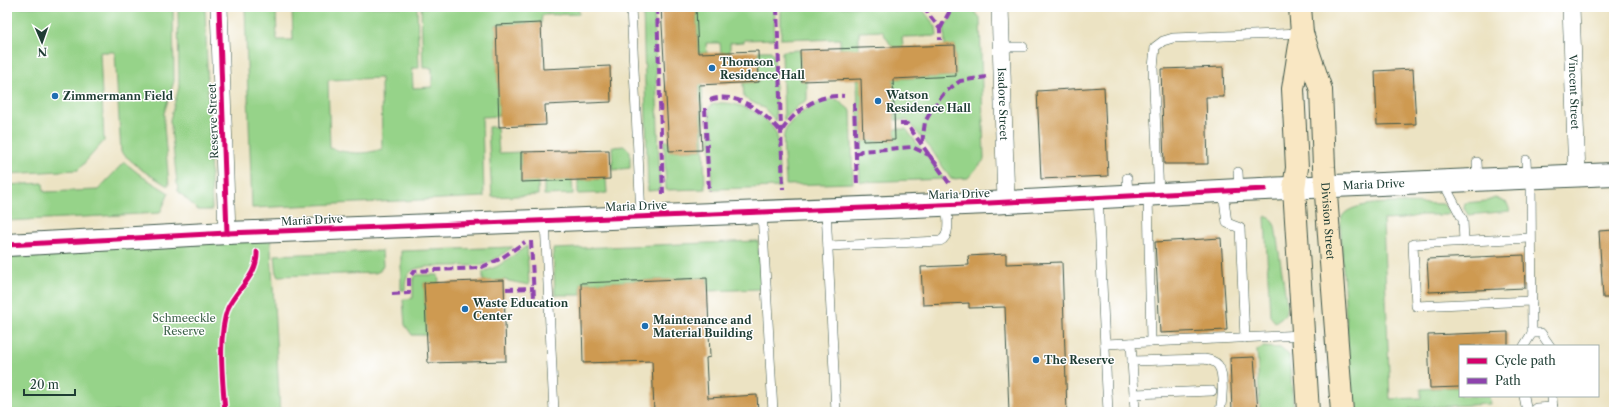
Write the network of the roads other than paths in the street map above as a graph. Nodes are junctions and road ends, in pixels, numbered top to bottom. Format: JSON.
{"nodes":[{"id":1,"x":219,"y":7,"type":"edge"},
{"id":2,"x":631,"y":7,"type":"edge"},
{"id":3,"x":1000,"y":7,"type":"edge"},
{"id":4,"x":1300,"y":7,"type":"edge"},
{"id":5,"x":1571,"y":7,"type":"edge"},
{"id":6,"x":1302,"y":33,"type":"junction"},
{"id":7,"x":1001,"y":47,"type":"junction"},
{"id":8,"x":1022,"y":47,"type":"dead end"},
{"id":9,"x":1528,"y":172,"type":"junction"},
{"id":10,"x":1614,"y":174,"type":"edge"},
{"id":11,"x":1577,"y":176,"type":"junction"},
{"id":12,"x":1443,"y":182,"type":"junction"},
{"id":13,"x":1233,"y":184,"type":"junction"},
{"id":14,"x":1325,"y":187,"type":"junction"},
{"id":15,"x":1294,"y":188,"type":"junction"},
{"id":16,"x":1140,"y":190,"type":"junction"},
{"id":17,"x":1098,"y":197,"type":"junction"},
{"id":18,"x":1006,"y":202,"type":"junction"},
{"id":19,"x":946,"y":204,"type":"junction"},
{"id":20,"x":826,"y":209,"type":"junction"},
{"id":21,"x":762,"y":212,"type":"junction"},
{"id":22,"x":641,"y":216,"type":"junction"},
{"id":23,"x":545,"y":220,"type":"junction"},
{"id":24,"x":227,"y":233,"type":"junction"},
{"id":25,"x":1530,"y":238,"type":"junction"},
{"id":26,"x":1464,"y":242,"type":"junction"},
{"id":27,"x":7,"y":245,"type":"edge"},
{"id":28,"x":828,"y":246,"type":"junction"},
{"id":29,"x":1532,"y":301,"type":"junction"},
{"id":30,"x":1532,"y":333,"type":"junction"},
{"id":31,"x":1303,"y":335,"type":"junction"},
{"id":32,"x":1245,"y":338,"type":"junction"},
{"id":33,"x":1151,"y":342,"type":"junction"},
{"id":34,"x":1131,"y":343,"type":"junction"},
{"id":35,"x":1105,"y":344,"type":"junction"},
{"id":36,"x":1525,"y":345,"type":"edge"},
{"id":37,"x":1549,"y":345,"type":"edge"},
{"id":38,"x":1132,"y":361,"type":"junction"},
{"id":39,"x":1212,"y":391,"type":"dead end"},
{"id":40,"x":1134,"y":394,"type":"junction"},
{"id":41,"x":1524,"y":397,"type":"edge"},
{"id":42,"x":1552,"y":397,"type":"edge"},
{"id":43,"x":1553,"y":410,"type":"edge"},
{"id":44,"x":554,"y":412,"type":"edge"},
{"id":45,"x":773,"y":412,"type":"edge"},
{"id":46,"x":836,"y":412,"type":"edge"},
{"id":47,"x":1108,"y":412,"type":"edge"},
{"id":48,"x":1135,"y":412,"type":"edge"},
{"id":49,"x":1220,"y":412,"type":"edge"},
{"id":50,"x":1308,"y":412,"type":"edge"},
{"id":51,"x":1342,"y":412,"type":"edge"},
{"id":52,"x":1527,"y":412,"type":"edge"},
{"id":53,"x":1532,"y":412,"type":"edge"}],
"edges":[{"from":1,"to":24,"type":"street","name":"Reserve Street"},
{"from":2,"to":22,"type":"lane"},
{"from":3,"to":7,"type":"street","name":"Isadore Street"},
{"from":4,"to":6,"type":"main road","name":"Division Street"},
{"from":5,"to":11,"type":"street","name":"Vincent Street"},
{"from":6,"to":14,"type":"main road","name":"Division Street"},
{"from":6,"to":15,"type":"main road","name":"Division Street"},
{"from":6,"to":16,"type":"lane"},
{"from":7,"to":8,"type":"lane"},
{"from":7,"to":18,"type":"street","name":"Isadore Street"},
{"from":9,"to":11,"type":"street","name":"Maria Drive"},
{"from":9,"to":12,"type":"street","name":"Maria Drive"},
{"from":9,"to":25,"type":"lane"},
{"from":10,"to":11,"type":"street","name":"Maria Drive"},
{"from":12,"to":14,"type":"street","name":"Maria Drive"},
{"from":12,"to":26,"type":"lane"},
{"from":13,"to":15,"type":"street","name":"Maria Drive"},
{"from":13,"to":16,"type":"street","name":"Maria Drive"},
{"from":13,"to":32,"type":"lane"},
{"from":14,"to":15,"type":"street","name":"Maria Drive"},
{"from":14,"to":51,"type":"main road","name":"Division Street"},
{"from":15,"to":31,"type":"main road","name":"Division Street"},
{"from":16,"to":17,"type":"street","name":"Maria Drive"},
{"from":16,"to":33,"type":"lane"},
{"from":17,"to":18,"type":"street","name":"Maria Drive"},
{"from":17,"to":35,"type":"lane"},
{"from":18,"to":19,"type":"street","name":"Maria Drive"},
{"from":19,"to":20,"type":"street","name":"Maria Drive"},
{"from":19,"to":28,"type":"lane"},
{"from":20,"to":21,"type":"street","name":"Maria Drive"},
{"from":20,"to":28,"type":"lane"},
{"from":21,"to":22,"type":"street","name":"Maria Drive"},
{"from":21,"to":45,"type":"lane"},
{"from":22,"to":23,"type":"street","name":"Maria Drive"},
{"from":23,"to":24,"type":"street","name":"Maria Drive"},
{"from":23,"to":44,"type":"lane"},
{"from":24,"to":27,"type":"street","name":"Maria Drive"},
{"from":25,"to":26,"type":"lane"},
{"from":25,"to":29,"type":"lane"},
{"from":26,"to":29,"type":"lane"},
{"from":28,"to":46,"type":"lane"},
{"from":29,"to":30,"type":"lane"},
{"from":30,"to":36,"type":"lane"},
{"from":30,"to":37,"type":"lane"},
{"from":31,"to":32,"type":"lane"},
{"from":31,"to":50,"type":"main road","name":"Division Street"},
{"from":32,"to":33,"type":"lane"},
{"from":33,"to":34,"type":"lane"},
{"from":34,"to":35,"type":"lane"},
{"from":34,"to":38,"type":"lane"},
{"from":35,"to":47,"type":"lane"},
{"from":38,"to":40,"type":"lane"},
{"from":38,"to":49,"type":"lane"},
{"from":39,"to":40,"type":"lane"},
{"from":40,"to":48,"type":"lane"},
{"from":41,"to":52,"type":"lane"},
{"from":42,"to":43,"type":"lane"},
{"from":43,"to":53,"type":"lane"}]}
